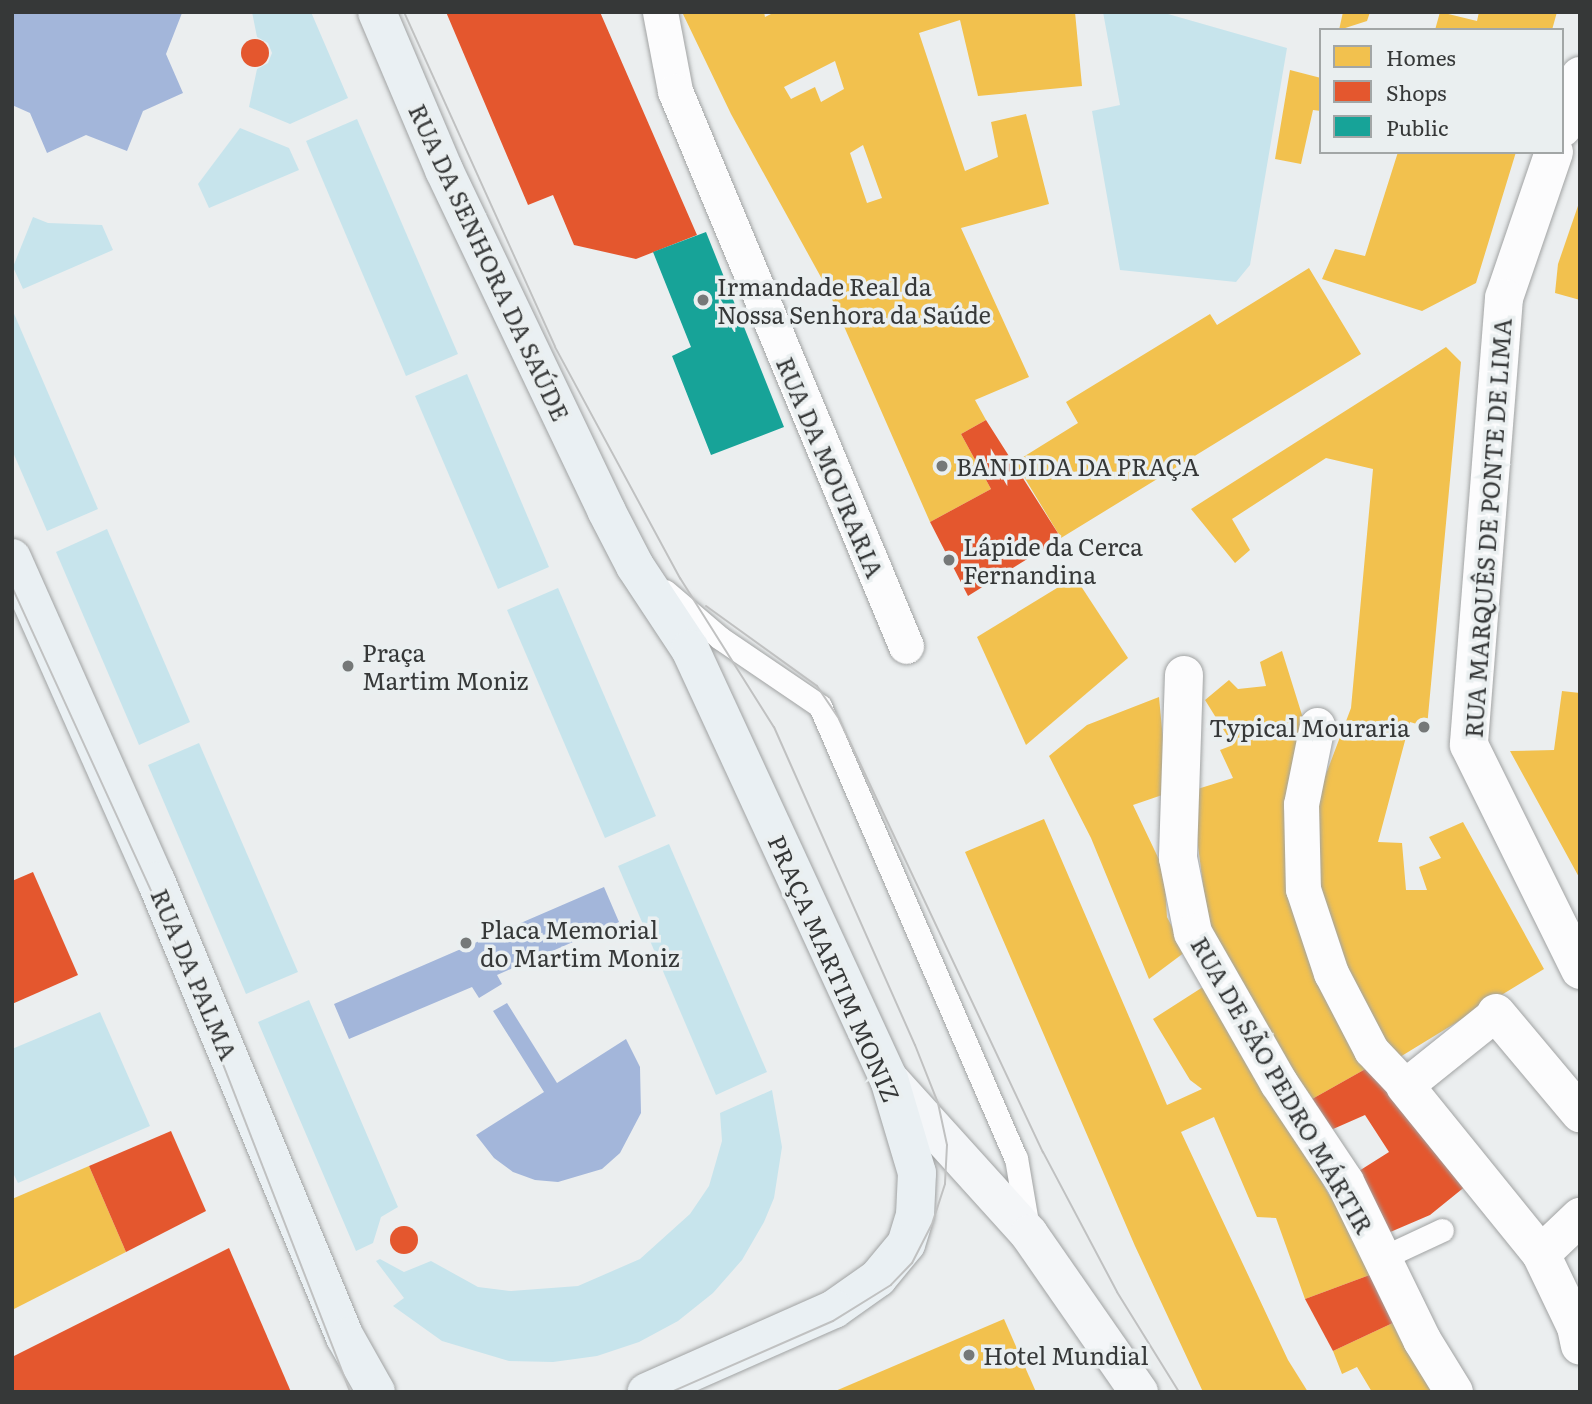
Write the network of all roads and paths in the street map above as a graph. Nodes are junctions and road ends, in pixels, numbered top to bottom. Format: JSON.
{"nodes":[{"id":1,"x":377,"y":12,"type":"edge"},
{"id":2,"x":660,"y":12,"type":"edge"},
{"id":3,"x":1580,"y":76,"type":"edge"},
{"id":4,"x":1564,"y":122,"type":"edge"},
{"id":5,"x":1553,"y":154,"type":"edge"},
{"id":6,"x":606,"y":510,"type":"joint"},
{"id":7,"x":12,"y":558,"type":"edge"},
{"id":8,"x":635,"y":566,"type":"junction"},
{"id":9,"x":906,"y":646,"type":"dead end"},
{"id":10,"x":1184,"y":675,"type":"dead end"},
{"id":11,"x":1317,"y":725,"type":"dead end"},
{"id":12,"x":1580,"y":970,"type":"edge"},
{"id":13,"x":1496,"y":1013,"type":"joint"},
{"id":14,"x":889,"y":1079,"type":"junction"},
{"id":15,"x":1405,"y":1086,"type":"junction"},
{"id":16,"x":1580,"y":1113,"type":"edge"},
{"id":17,"x":1580,"y":1217,"type":"edge"},
{"id":18,"x":1442,"y":1230,"type":"dead end"},
{"id":19,"x":1029,"y":1234,"type":"junction"},
{"id":20,"x":1541,"y":1254,"type":"junction"},
{"id":21,"x":1382,"y":1258,"type":"junction"},
{"id":22,"x":1580,"y":1346,"type":"edge"},
{"id":23,"x":373,"y":1390,"type":"edge"},
{"id":24,"x":647,"y":1392,"type":"edge"},
{"id":25,"x":1139,"y":1392,"type":"edge"},
{"id":26,"x":1454,"y":1392,"type":"edge"}],
"edges":[{"from":1,"to":6,"type":"main road","name":"RUA DA SENHORA DA SAÚDE"},
{"from":2,"to":9,"type":"street","name":"RUA DA MOURARIA"},
{"from":3,"to":4,"type":"street"},
{"from":5,"to":12,"type":"street","name":"RUA MARQUÊS DE PONTE DE LIMA"},
{"from":6,"to":8,"type":"main road","name":"PRAÇA MARTIM MONIZ"},
{"from":7,"to":23,"type":"main road","name":"RUA DA PALMA"},
{"from":8,"to":14,"type":"main road","name":"PRAÇA MARTIM MONIZ"},
{"from":8,"to":19,"type":"lane"},
{"from":10,"to":21,"type":"street","name":"RUA DE SÃO PEDRO MÁRTIR"},
{"from":11,"to":15,"type":"street"},
{"from":13,"to":15,"type":"street"},
{"from":13,"to":16,"type":"street"},
{"from":14,"to":19,"type":"main road"},
{"from":14,"to":24,"type":"main road","name":"PRAÇA MARTIM MONIZ"},
{"from":15,"to":20,"type":"street"},
{"from":17,"to":20,"type":"street"},
{"from":18,"to":21,"type":"lane"},
{"from":19,"to":25,"type":"main road"},
{"from":20,"to":22,"type":"street"},
{"from":21,"to":26,"type":"street","name":"RUA DE SÃO PEDRO MÁRTIR"}]}
